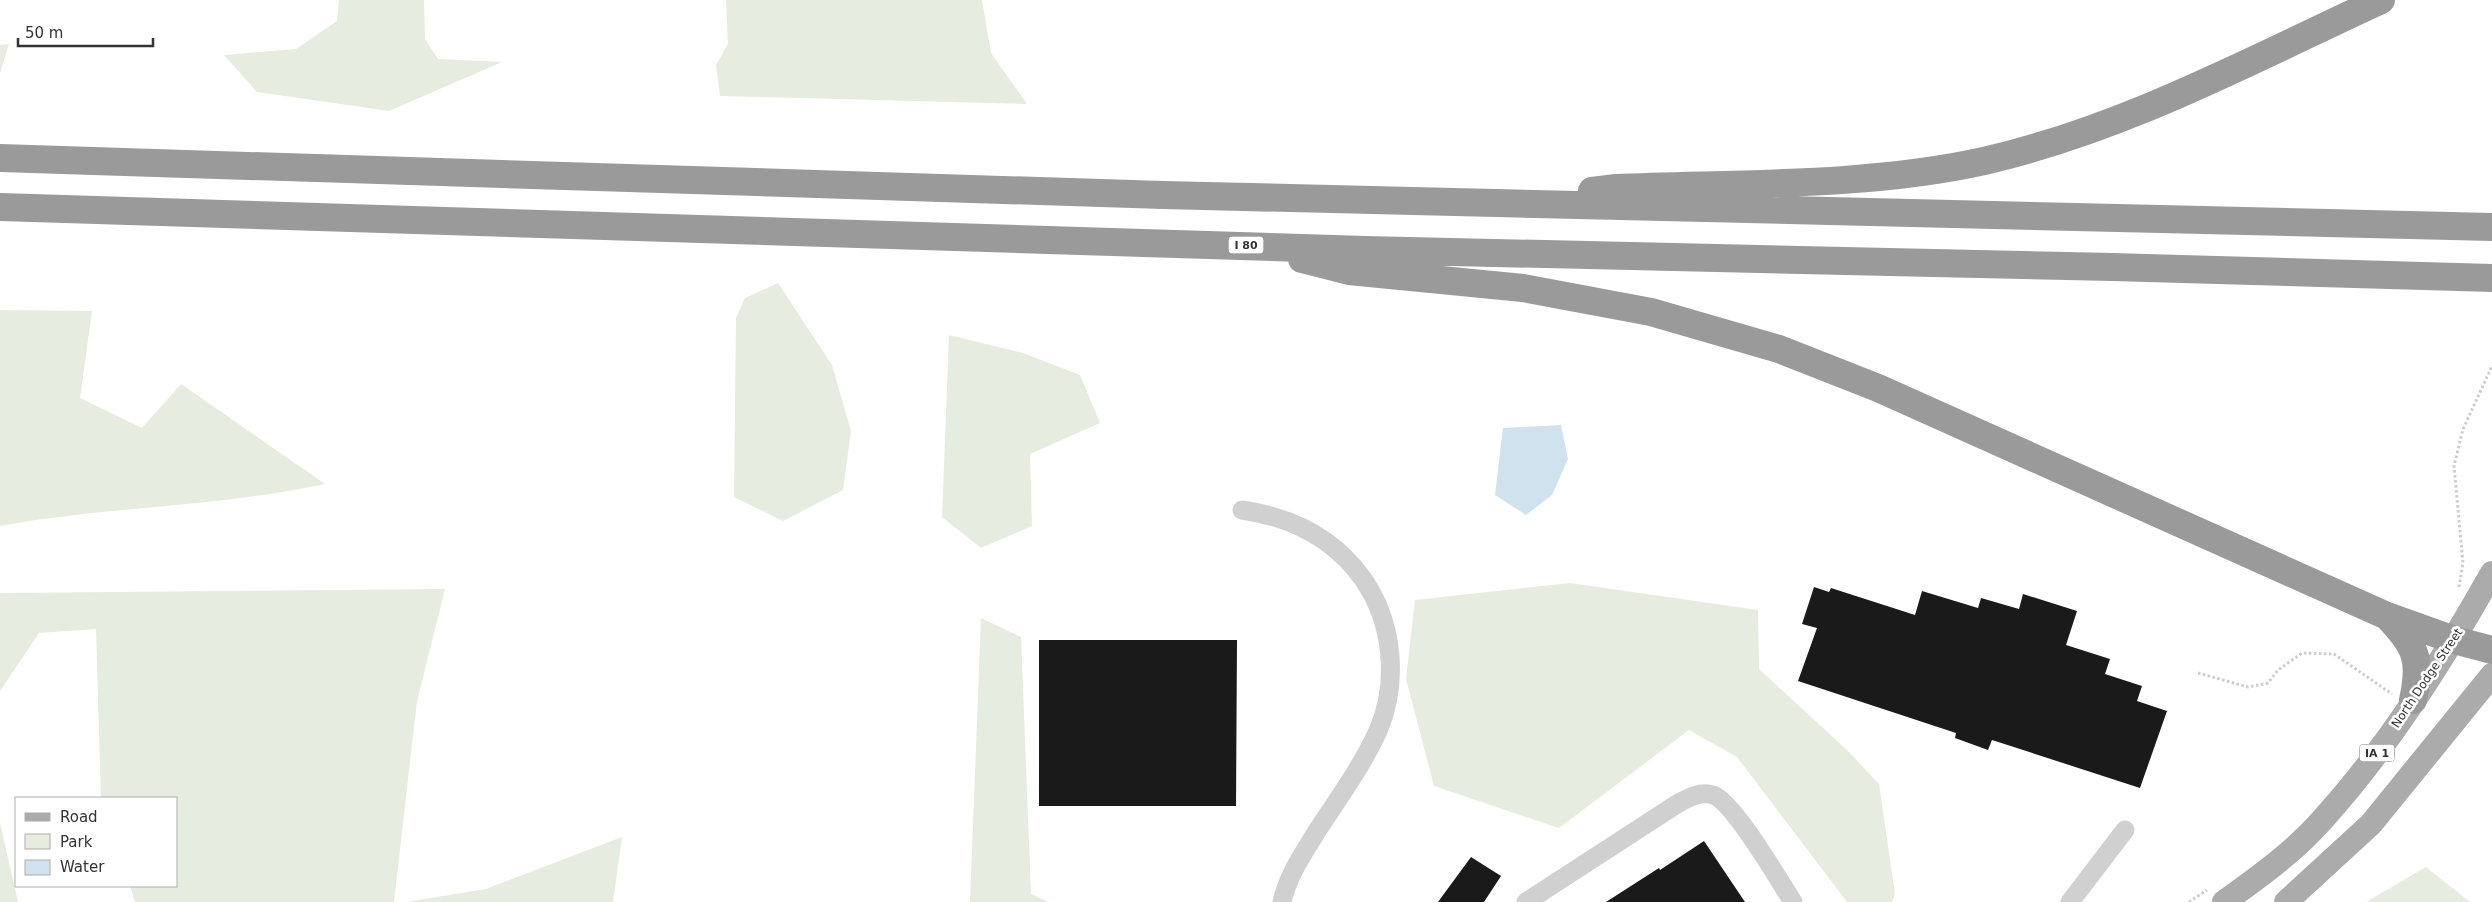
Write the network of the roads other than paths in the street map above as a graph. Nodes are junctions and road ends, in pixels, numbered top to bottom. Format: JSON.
{"nodes":[{"id":1,"x":2381,"y":0,"type":"edge"},
{"id":2,"x":0,"y":158,"type":"edge"},
{"id":3,"x":1510,"y":204,"type":"junction"},
{"id":4,"x":0,"y":207,"type":"edge"},
{"id":5,"x":2492,"y":228,"type":"edge"},
{"id":6,"x":1253,"y":246,"type":"junction"},
{"id":7,"x":2492,"y":278,"type":"edge"},
{"id":8,"x":1242,"y":510,"type":"dead end"},
{"id":9,"x":2492,"y":572,"type":"edge"},
{"id":10,"x":2387,"y":616,"type":"junction"},
{"id":11,"x":2454,"y":640,"type":"junction"},
{"id":12,"x":2492,"y":650,"type":"edge"},
{"id":13,"x":2492,"y":675,"type":"edge"},
{"id":14,"x":2405,"y":698,"type":"junction"},
{"id":15,"x":2125,"y":830,"type":"dead end"},
{"id":16,"x":2218,"y":894,"type":"edge"},
{"id":17,"x":1282,"y":902,"type":"edge"},
{"id":18,"x":1526,"y":902,"type":"edge"},
{"id":19,"x":1793,"y":902,"type":"edge"},
{"id":20,"x":2070,"y":902,"type":"edge"},
{"id":21,"x":2286,"y":902,"type":"edge"}],
"edges":[{"from":1,"to":3,"type":"highway"},
{"from":2,"to":3,"type":"highway"},
{"from":3,"to":5,"type":"highway"},
{"from":4,"to":6,"type":"highway","number":"I 80"},
{"from":6,"to":7,"type":"highway","number":"I 80"},
{"from":6,"to":10,"type":"highway"},
{"from":8,"to":17,"type":"lane"},
{"from":9,"to":11,"type":"main road","name":"North Dodge Street","number":"IA 1"},
{"from":10,"to":11,"type":"highway"},
{"from":10,"to":14,"type":"highway"},
{"from":11,"to":12,"type":"highway"},
{"from":11,"to":14,"type":"main road","name":"North Dodge Street","number":"IA 1"},
{"from":13,"to":21,"type":"main road"},
{"from":14,"to":16,"type":"main road","name":"North Dodge Street","number":"IA 1"},
{"from":15,"to":20,"type":"lane"},
{"from":18,"to":19,"type":"lane"}]}
